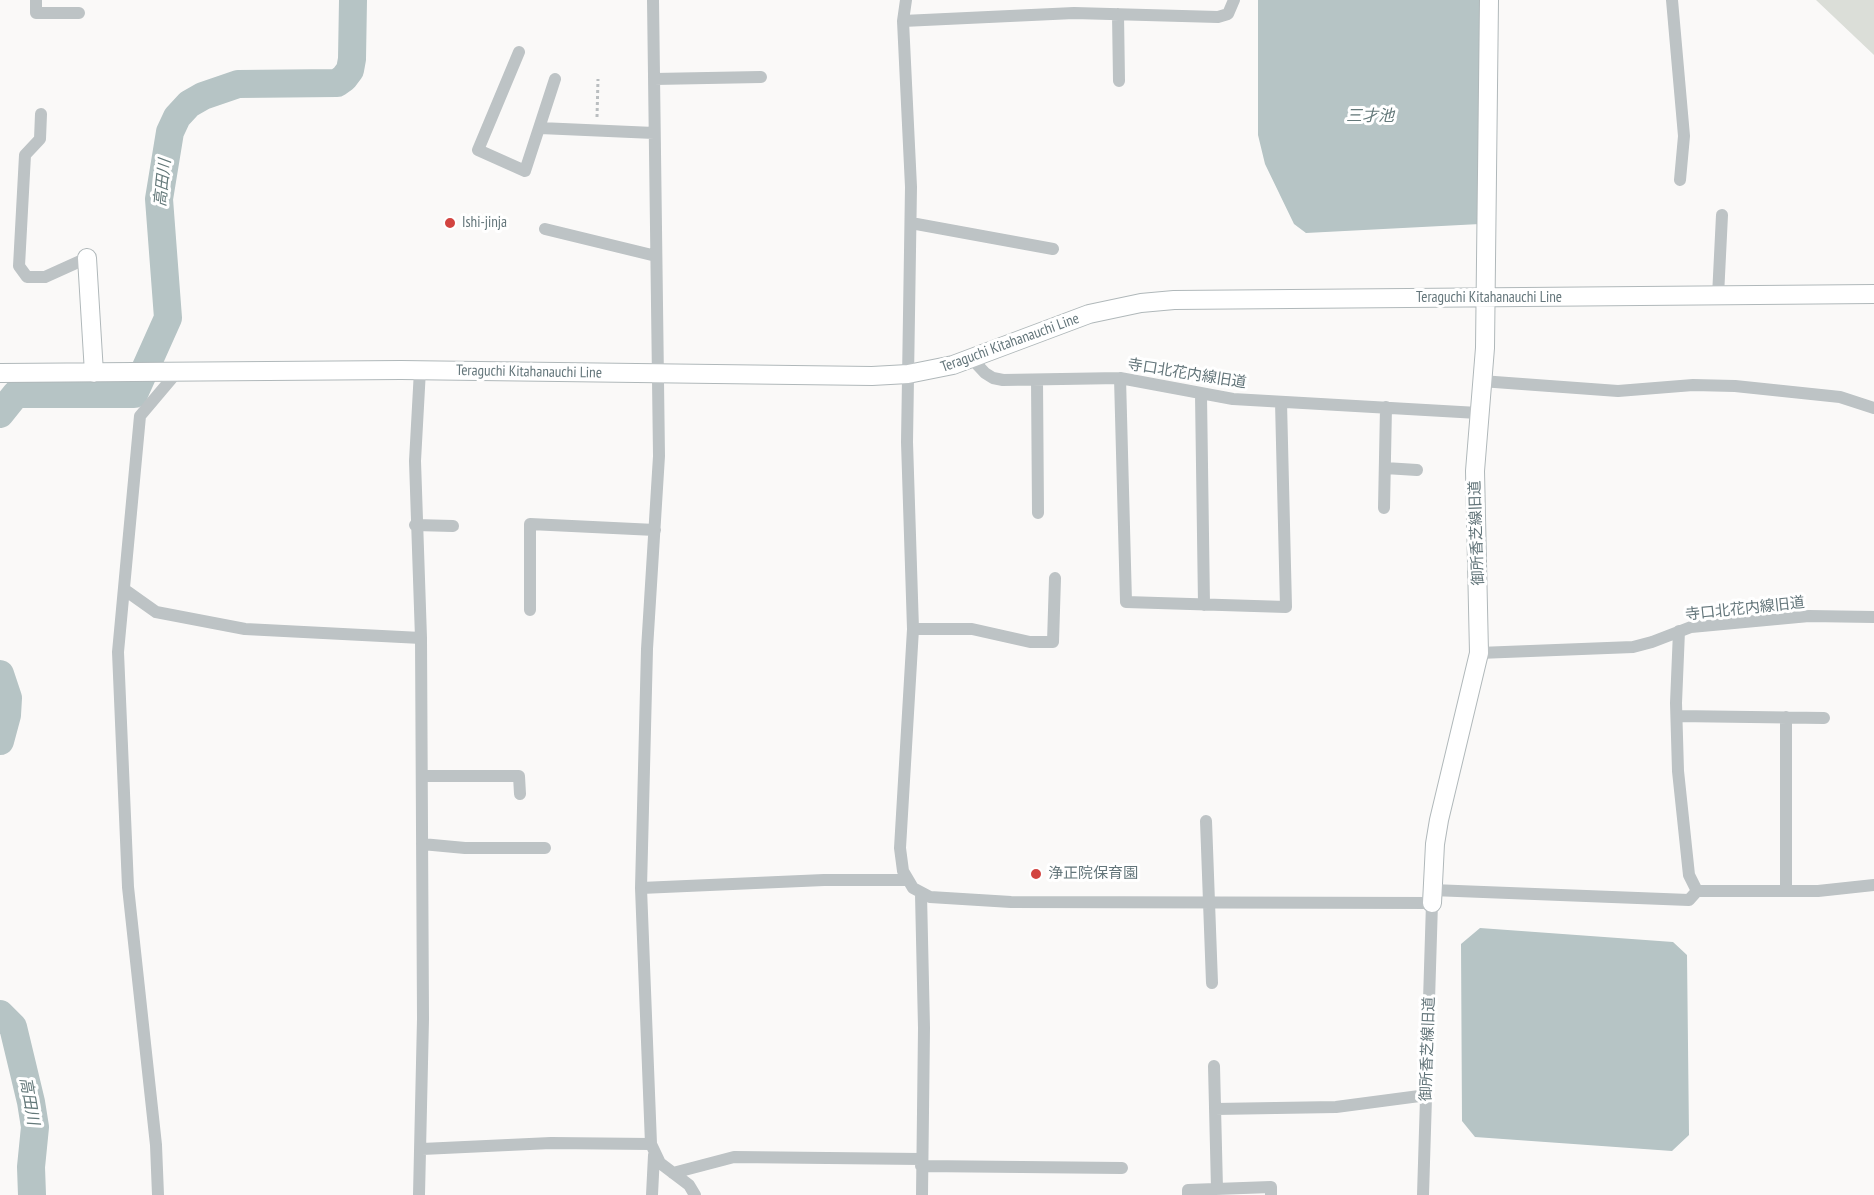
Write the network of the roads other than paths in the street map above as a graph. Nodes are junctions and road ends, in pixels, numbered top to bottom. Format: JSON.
{"nodes":[{"id":1,"x":36,"y":0,"type":"edge"},
{"id":2,"x":653,"y":0,"type":"edge"},
{"id":3,"x":906,"y":0,"type":"edge"},
{"id":4,"x":1234,"y":0,"type":"edge"},
{"id":5,"x":1489,"y":0,"type":"edge"},
{"id":6,"x":1672,"y":0,"type":"edge"},
{"id":7,"x":79,"y":13,"type":"dead end"},
{"id":8,"x":1118,"y":14,"type":"junction"},
{"id":9,"x":903,"y":21,"type":"junction"},
{"id":10,"x":519,"y":52,"type":"dead end"},
{"id":11,"x":761,"y":77,"type":"dead end"},
{"id":12,"x":555,"y":79,"type":"dead end"},
{"id":13,"x":654,"y":80,"type":"junction"},
{"id":14,"x":1119,"y":81,"type":"dead end"},
{"id":15,"x":41,"y":114,"type":"dead end"},
{"id":16,"x":540,"y":128,"type":"junction"},
{"id":17,"x":654,"y":133,"type":"junction"},
{"id":18,"x":1680,"y":180,"type":"dead end"},
{"id":19,"x":1722,"y":215,"type":"dead end"},
{"id":20,"x":911,"y":223,"type":"junction"},
{"id":21,"x":545,"y":229,"type":"dead end"},
{"id":22,"x":1053,"y":249,"type":"dead end"},
{"id":23,"x":656,"y":256,"type":"junction"},
{"id":24,"x":87,"y":258,"type":"joint"},
{"id":25,"x":1874,"y":294,"type":"edge"},
{"id":26,"x":1718,"y":296,"type":"junction"},
{"id":27,"x":1485,"y":299,"type":"junction"},
{"id":28,"x":972,"y":359,"type":"junction"},
{"id":29,"x":420,"y":370,"type":"junction"},
{"id":30,"x":178,"y":371,"type":"junction"},
{"id":31,"x":0,"y":373,"type":"edge"},
{"id":32,"x":94,"y":373,"type":"junction"},
{"id":33,"x":659,"y":374,"type":"junction"},
{"id":34,"x":908,"y":374,"type":"junction"},
{"id":35,"x":1120,"y":378,"type":"junction"},
{"id":36,"x":1037,"y":380,"type":"junction"},
{"id":37,"x":1481,"y":381,"type":"junction"},
{"id":38,"x":1202,"y":395,"type":"junction"},
{"id":39,"x":1281,"y":402,"type":"junction"},
{"id":40,"x":1386,"y":407,"type":"junction"},
{"id":41,"x":1874,"y":408,"type":"edge"},
{"id":42,"x":1478,"y":413,"type":"junction"},
{"id":43,"x":1385,"y":468,"type":"junction"},
{"id":44,"x":1417,"y":470,"type":"dead end"},
{"id":45,"x":1384,"y":508,"type":"dead end"},
{"id":46,"x":1038,"y":513,"type":"dead end"},
{"id":47,"x":416,"y":525,"type":"junction"},
{"id":48,"x":453,"y":526,"type":"dead end"},
{"id":49,"x":655,"y":530,"type":"junction"},
{"id":50,"x":1055,"y":578,"type":"dead end"},
{"id":51,"x":124,"y":590,"type":"junction"},
{"id":52,"x":1204,"y":605,"type":"junction"},
{"id":53,"x":530,"y":610,"type":"dead end"},
{"id":54,"x":1874,"y":617,"type":"edge"},
{"id":55,"x":913,"y":630,"type":"junction"},
{"id":56,"x":1679,"y":631,"type":"junction"},
{"id":57,"x":421,"y":638,"type":"junction"},
{"id":58,"x":1479,"y":653,"type":"junction"},
{"id":59,"x":1677,"y":716,"type":"junction"},
{"id":60,"x":1786,"y":717,"type":"junction"},
{"id":61,"x":1824,"y":717,"type":"dead end"},
{"id":62,"x":422,"y":776,"type":"junction"},
{"id":63,"x":520,"y":794,"type":"dead end"},
{"id":64,"x":1206,"y":821,"type":"dead end"},
{"id":65,"x":422,"y":844,"type":"junction"},
{"id":66,"x":545,"y":848,"type":"dead end"},
{"id":67,"x":908,"y":880,"type":"junction"},
{"id":68,"x":1874,"y":885,"type":"edge"},
{"id":69,"x":641,"y":888,"type":"junction"},
{"id":70,"x":1697,"y":891,"type":"junction"},
{"id":71,"x":1786,"y":891,"type":"junction"},
{"id":72,"x":921,"y":894,"type":"junction"},
{"id":73,"x":1432,"y":896,"type":"junction"},
{"id":74,"x":1209,"y":903,"type":"junction"},
{"id":75,"x":1212,"y":983,"type":"dead end"},
{"id":76,"x":1214,"y":1066,"type":"dead end"},
{"id":77,"x":1427,"y":1095,"type":"junction"},
{"id":78,"x":1215,"y":1109,"type":"junction"},
{"id":79,"x":422,"y":1149,"type":"junction"},
{"id":80,"x":652,"y":1150,"type":"junction"},
{"id":81,"x":921,"y":1163,"type":"junction"},
{"id":82,"x":1122,"y":1168,"type":"dead end"},
{"id":83,"x":673,"y":1173,"type":"junction"},
{"id":84,"x":1216,"y":1189,"type":"junction"},
{"id":85,"x":158,"y":1195,"type":"edge"},
{"id":86,"x":419,"y":1195,"type":"edge"},
{"id":87,"x":652,"y":1195,"type":"edge"},
{"id":88,"x":695,"y":1195,"type":"edge"},
{"id":89,"x":922,"y":1195,"type":"edge"},
{"id":90,"x":1188,"y":1195,"type":"edge"},
{"id":91,"x":1270,"y":1195,"type":"edge"},
{"id":92,"x":1422,"y":1195,"type":"edge"}],
"edges":[{"from":1,"to":7,"type":"street"},
{"from":2,"to":13,"type":"street"},
{"from":3,"to":9,"type":"street"},
{"from":4,"to":8,"type":"street"},
{"from":5,"to":27,"type":"main road","name":"御所香芝線旧道"},
{"from":6,"to":18,"type":"street"},
{"from":8,"to":9,"type":"street"},
{"from":8,"to":14,"type":"street"},
{"from":9,"to":20,"type":"street"},
{"from":10,"to":16,"type":"street"},
{"from":11,"to":13,"type":"street"},
{"from":12,"to":16,"type":"street"},
{"from":13,"to":17,"type":"street"},
{"from":15,"to":24,"type":"street"},
{"from":16,"to":17,"type":"street"},
{"from":17,"to":23,"type":"street"},
{"from":19,"to":26,"type":"street"},
{"from":20,"to":22,"type":"street"},
{"from":20,"to":34,"type":"street"},
{"from":21,"to":23,"type":"street"},
{"from":23,"to":33,"type":"street"},
{"from":24,"to":32,"type":"main road"},
{"from":25,"to":26,"type":"main road","name":"Teraguchi Kitahanauchi Line"},
{"from":26,"to":27,"type":"main road","name":"Teraguchi Kitahanauchi Line"},
{"from":27,"to":28,"type":"main road","name":"Teraguchi Kitahanauchi Line"},
{"from":27,"to":37,"type":"main road","name":"御所香芝線旧道"},
{"from":28,"to":34,"type":"main road","name":"Teraguchi Kitahanauchi Line"},
{"from":28,"to":36,"type":"street","name":"寺口北花内線旧道"},
{"from":29,"to":30,"type":"main road","name":"Teraguchi Kitahanauchi Line"},
{"from":29,"to":33,"type":"main road","name":"Teraguchi Kitahanauchi Line"},
{"from":29,"to":47,"type":"street"},
{"from":30,"to":32,"type":"main road","name":"Teraguchi Kitahanauchi Line"},
{"from":30,"to":51,"type":"street"},
{"from":31,"to":32,"type":"main road","name":"Teraguchi Kitahanauchi Line"},
{"from":33,"to":34,"type":"main road","name":"Teraguchi Kitahanauchi Line"},
{"from":33,"to":49,"type":"street"},
{"from":34,"to":55,"type":"street"},
{"from":35,"to":36,"type":"street","name":"寺口北花内線旧道"},
{"from":35,"to":38,"type":"street","name":"寺口北花内線旧道"},
{"from":35,"to":52,"type":"street"},
{"from":36,"to":46,"type":"street"},
{"from":37,"to":41,"type":"street"},
{"from":37,"to":42,"type":"main road","name":"御所香芝線旧道"},
{"from":38,"to":39,"type":"street","name":"寺口北花内線旧道"},
{"from":38,"to":52,"type":"street"},
{"from":39,"to":40,"type":"street","name":"寺口北花内線旧道"},
{"from":39,"to":52,"type":"street"},
{"from":40,"to":42,"type":"street","name":"寺口北花内線旧道"},
{"from":40,"to":43,"type":"street"},
{"from":42,"to":58,"type":"main road","name":"御所香芝線旧道"},
{"from":43,"to":44,"type":"street"},
{"from":43,"to":45,"type":"street"},
{"from":47,"to":48,"type":"street"},
{"from":47,"to":57,"type":"street"},
{"from":49,"to":53,"type":"street"},
{"from":49,"to":69,"type":"street"},
{"from":50,"to":55,"type":"street"},
{"from":51,"to":57,"type":"street"},
{"from":51,"to":85,"type":"street"},
{"from":54,"to":56,"type":"street","name":"寺口北花内線旧道"},
{"from":55,"to":67,"type":"street"},
{"from":56,"to":58,"type":"street","name":"寺口北花内線旧道"},
{"from":56,"to":59,"type":"street"},
{"from":57,"to":62,"type":"street"},
{"from":58,"to":73,"type":"main road","name":"御所香芝線旧道"},
{"from":59,"to":60,"type":"street"},
{"from":59,"to":70,"type":"street"},
{"from":60,"to":61,"type":"street"},
{"from":60,"to":71,"type":"street"},
{"from":62,"to":63,"type":"street"},
{"from":62,"to":65,"type":"street"},
{"from":64,"to":74,"type":"street"},
{"from":65,"to":66,"type":"street"},
{"from":65,"to":79,"type":"street"},
{"from":67,"to":69,"type":"street"},
{"from":67,"to":72,"type":"street"},
{"from":68,"to":71,"type":"street"},
{"from":69,"to":80,"type":"street"},
{"from":70,"to":71,"type":"street"},
{"from":70,"to":73,"type":"street"},
{"from":72,"to":74,"type":"street"},
{"from":72,"to":81,"type":"street"},
{"from":73,"to":74,"type":"street"},
{"from":73,"to":77,"type":"street","name":"御所香芝線旧道"},
{"from":74,"to":75,"type":"street"},
{"from":76,"to":78,"type":"street"},
{"from":77,"to":78,"type":"street"},
{"from":77,"to":92,"type":"street","name":"御所香芝線旧道"},
{"from":78,"to":84,"type":"street"},
{"from":79,"to":80,"type":"street"},
{"from":79,"to":86,"type":"street"},
{"from":80,"to":83,"type":"street"},
{"from":80,"to":87,"type":"street"},
{"from":81,"to":82,"type":"street"},
{"from":81,"to":83,"type":"street"},
{"from":81,"to":89,"type":"street"},
{"from":83,"to":88,"type":"street"},
{"from":84,"to":90,"type":"street"},
{"from":84,"to":91,"type":"street"}]}
